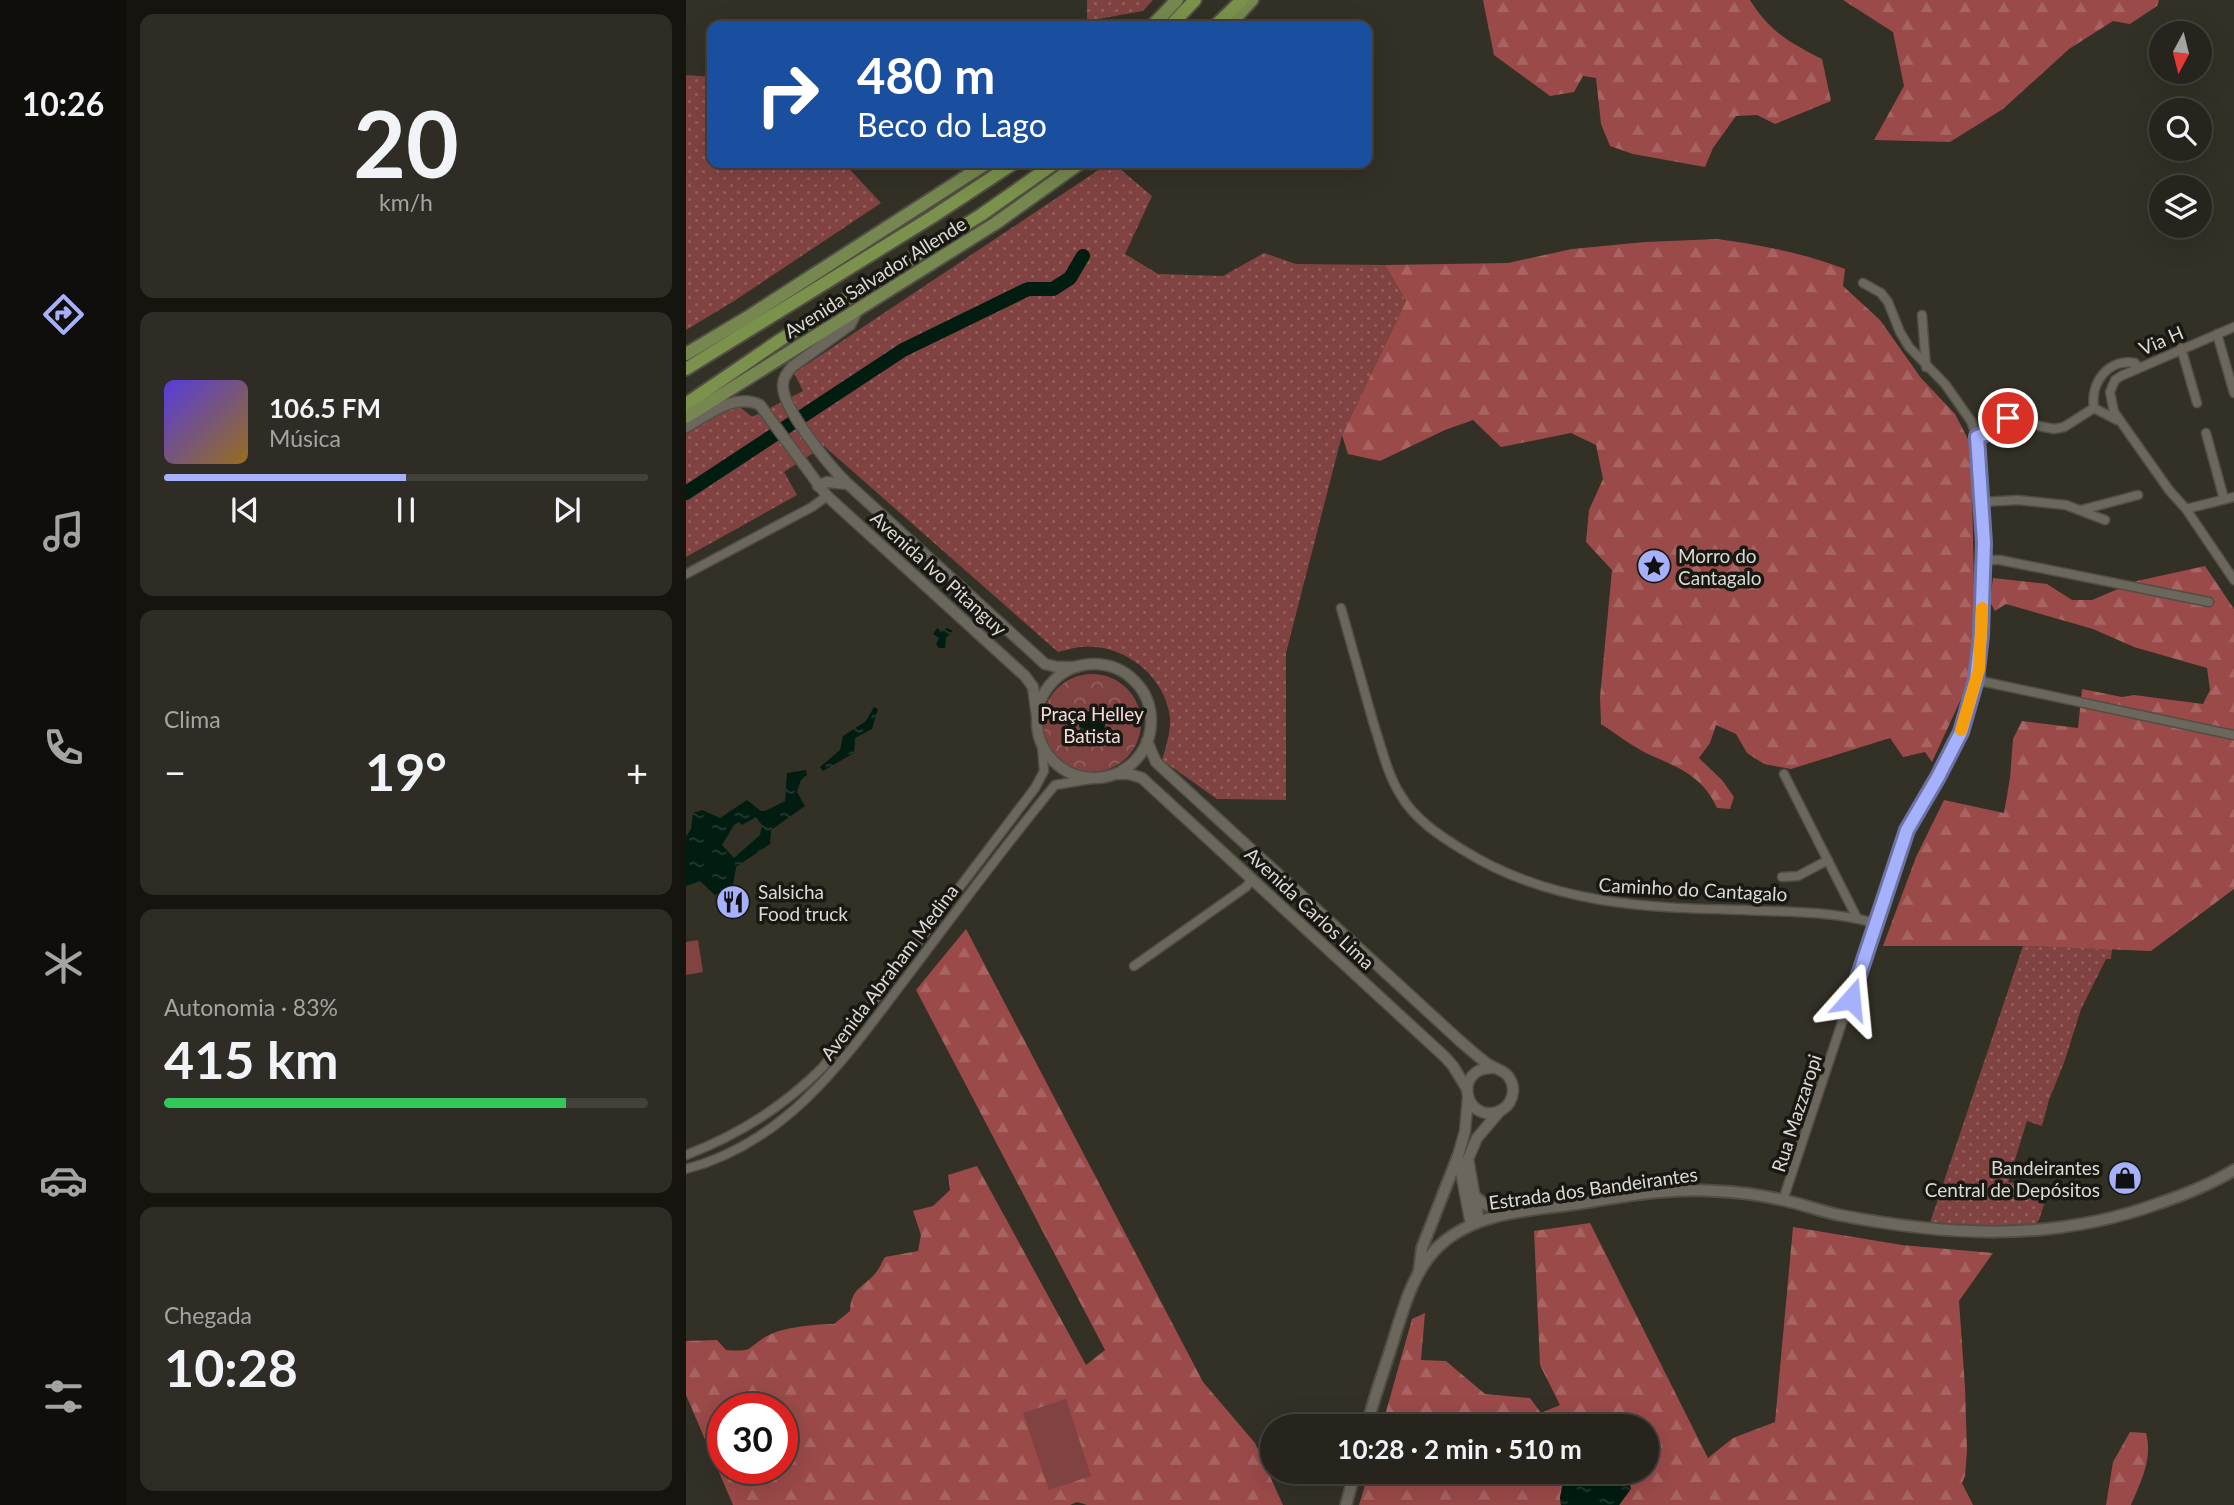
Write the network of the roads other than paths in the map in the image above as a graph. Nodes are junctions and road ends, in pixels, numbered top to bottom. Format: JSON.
{"nodes":[{"id":1,"x":1177,"y":0,"type":"edge"},
{"id":2,"x":1186,"y":0,"type":"edge"},
{"id":3,"x":1195,"y":0,"type":"edge"},
{"id":4,"x":1232,"y":0,"type":"edge"},
{"id":5,"x":1242,"y":0,"type":"edge"},
{"id":6,"x":1252,"y":0,"type":"edge"},
{"id":7,"x":1157,"y":21,"type":"edge"},
{"id":8,"x":1167,"y":21,"type":"edge"},
{"id":9,"x":1175,"y":21,"type":"edge"},
{"id":10,"x":1212,"y":21,"type":"edge"},
{"id":11,"x":1219,"y":21,"type":"edge"},
{"id":12,"x":1233,"y":21,"type":"edge"},
{"id":13,"x":979,"y":168,"type":"edge"},
{"id":14,"x":1006,"y":168,"type":"edge"},
{"id":15,"x":1048,"y":168,"type":"edge"},
{"id":16,"x":1073,"y":168,"type":"edge"},
{"id":17,"x":1863,"y":283,"type":"dead end"},
{"id":18,"x":857,"y":311,"type":"junction"},
{"id":19,"x":1922,"y":315,"type":"dead end"},
{"id":20,"x":748,"y":317,"type":"junction"},
{"id":21,"x":2234,"y":327,"type":"edge"},
{"id":22,"x":2217,"y":334,"type":"junction"},
{"id":23,"x":2181,"y":348,"type":"junction"},
{"id":24,"x":686,"y":354,"type":"edge"},
{"id":25,"x":686,"y":360,"type":"edge"},
{"id":26,"x":1926,"y":367,"type":"junction"},
{"id":27,"x":2138,"y":368,"type":"junction"},
{"id":28,"x":686,"y":369,"type":"edge"},
{"id":29,"x":2234,"y":393,"type":"edge"},
{"id":30,"x":686,"y":403,"type":"edge"},
{"id":31,"x":2197,"y":404,"type":"dead end"},
{"id":32,"x":701,"y":407,"type":"junction"},
{"id":33,"x":2094,"y":408,"type":"junction"},
{"id":34,"x":686,"y":417,"type":"edge"},
{"id":35,"x":2120,"y":421,"type":"junction"},
{"id":36,"x":686,"y":427,"type":"edge"},
{"id":37,"x":2206,"y":433,"type":"dead end"},
{"id":38,"x":1977,"y":437,"type":"junction"},
{"id":39,"x":848,"y":484,"type":"junction"},
{"id":40,"x":818,"y":486,"type":"junction"},
{"id":41,"x":2138,"y":495,"type":"dead end"},
{"id":42,"x":827,"y":496,"type":"junction"},
{"id":43,"x":2234,"y":497,"type":"edge"},
{"id":44,"x":2224,"y":499,"type":"junction"},
{"id":45,"x":1982,"y":502,"type":"junction"},
{"id":46,"x":2186,"y":509,"type":"junction"},
{"id":47,"x":2081,"y":510,"type":"junction"},
{"id":48,"x":2105,"y":520,"type":"dead end"},
{"id":49,"x":1984,"y":560,"type":"junction"},
{"id":50,"x":686,"y":575,"type":"edge"},
{"id":51,"x":2234,"y":580,"type":"edge"},
{"id":52,"x":2209,"y":602,"type":"dead end"},
{"id":53,"x":1341,"y":608,"type":"dead end"},
{"id":54,"x":1077,"y":667,"type":"junction"},
{"id":55,"x":1976,"y":680,"type":"junction"},
{"id":56,"x":1037,"y":716,"type":"junction"},
{"id":57,"x":2234,"y":735,"type":"edge"},
{"id":58,"x":1147,"y":741,"type":"junction"},
{"id":59,"x":1042,"y":746,"type":"junction"},
{"id":60,"x":1116,"y":774,"type":"junction"},
{"id":61,"x":1784,"y":774,"type":"dead end"},
{"id":62,"x":1097,"y":778,"type":"junction"},
{"id":63,"x":1828,"y":860,"type":"junction"},
{"id":64,"x":1782,"y":877,"type":"dead end"},
{"id":65,"x":1252,"y":879,"type":"junction"},
{"id":66,"x":1857,"y":918,"type":"junction"},
{"id":67,"x":1875,"y":923,"type":"junction"},
{"id":68,"x":1134,"y":966,"type":"dead end"},
{"id":69,"x":1493,"y":1068,"type":"junction"},
{"id":70,"x":1467,"y":1093,"type":"junction"},
{"id":71,"x":1501,"y":1111,"type":"junction"},
{"id":72,"x":686,"y":1155,"type":"edge"},
{"id":73,"x":1458,"y":1156,"type":"junction"},
{"id":74,"x":686,"y":1169,"type":"edge"},
{"id":75,"x":2234,"y":1170,"type":"edge"},
{"id":76,"x":1474,"y":1196,"type":"junction"},
{"id":77,"x":1783,"y":1200,"type":"junction"},
{"id":78,"x":1516,"y":1213,"type":"junction"},
{"id":79,"x":1475,"y":1223,"type":"junction"},
{"id":80,"x":1419,"y":1273,"type":"junction"},
{"id":81,"x":1371,"y":1414,"type":"edge"},
{"id":82,"x":1352,"y":1484,"type":"edge"},
{"id":83,"x":1346,"y":1505,"type":"edge"}],
"edges":[{"from":1,"to":7,"type":"main road"},
{"from":2,"to":8,"type":"highway"},
{"from":3,"to":9,"type":"highway"},
{"from":4,"to":10,"type":"highway"},
{"from":5,"to":11,"type":"highway"},
{"from":6,"to":12,"type":"main road"},
{"from":13,"to":20,"type":"main road","name":"Avenida Salvador Allende"},
{"from":14,"to":28,"type":"highway","name":"Avenida Salvador Allende"},
{"from":15,"to":30,"type":"highway","name":"Avenida Salvador Allende"},
{"from":16,"to":18,"type":"main road","name":"Avenida Salvador Allende"},
{"from":17,"to":26,"type":"street","name":"Rua Mazzaropi"},
{"from":18,"to":32,"type":"main road","name":"Avenida Salvador Allende"},
{"from":18,"to":39,"type":"street","name":"Avenida Ivo Pitanguy"},
{"from":19,"to":26,"type":"street"},
{"from":20,"to":24,"type":"main road","name":"Avenida Salvador Allende"},
{"from":20,"to":25,"type":"highway"},
{"from":21,"to":22,"type":"street","name":"Via H"},
{"from":22,"to":23,"type":"street","name":"Via H"},
{"from":22,"to":29,"type":"street"},
{"from":23,"to":27,"type":"street","name":"Via H"},
{"from":23,"to":31,"type":"street"},
{"from":26,"to":38,"type":"street","name":"Rua Mazzaropi"},
{"from":27,"to":33,"type":"street"},
{"from":27,"to":35,"type":"street","name":"Via H"},
{"from":30,"to":32,"type":"highway"},
{"from":32,"to":34,"type":"main road","name":"Avenida Salvador Allende"},
{"from":33,"to":35,"type":"street"},
{"from":33,"to":38,"type":"street"},
{"from":35,"to":46,"type":"street"},
{"from":36,"to":40,"type":"street","name":"Avenida Ivo Pitanguy"},
{"from":37,"to":44,"type":"street"},
{"from":38,"to":45,"type":"street","name":"Rua Mazzaropi"},
{"from":39,"to":40,"type":"street"},
{"from":39,"to":54,"type":"street","name":"Avenida Ivo Pitanguy"},
{"from":40,"to":42,"type":"street","name":"Avenida Ivo Pitanguy"},
{"from":41,"to":47,"type":"street"},
{"from":42,"to":50,"type":"street"},
{"from":42,"to":56,"type":"street","name":"Avenida Ivo Pitanguy"},
{"from":43,"to":44,"type":"street"},
{"from":44,"to":46,"type":"street"},
{"from":45,"to":47,"type":"street"},
{"from":45,"to":49,"type":"street","name":"Rua Mazzaropi"},
{"from":46,"to":51,"type":"street"},
{"from":47,"to":48,"type":"street"},
{"from":49,"to":52,"type":"street"},
{"from":49,"to":55,"type":"street","name":"Rua Mazzaropi"},
{"from":53,"to":66,"type":"street","name":"Caminho do Cantagalo"},
{"from":54,"to":56,"type":"street"},
{"from":54,"to":58,"type":"street"},
{"from":55,"to":57,"type":"street"},
{"from":55,"to":67,"type":"street","name":"Rua Mazzaropi"},
{"from":56,"to":59,"type":"street"},
{"from":58,"to":60,"type":"street"},
{"from":58,"to":69,"type":"street","name":"Avenida Carlos Lima"},
{"from":59,"to":62,"type":"street"},
{"from":59,"to":72,"type":"street","name":"Avenida Abraham Medina"},
{"from":60,"to":62,"type":"street"},
{"from":60,"to":65,"type":"street","name":"Avenida Carlos Lima"},
{"from":61,"to":63,"type":"street"},
{"from":62,"to":74,"type":"street","name":"Avenida Abraham Medina"},
{"from":63,"to":64,"type":"street"},
{"from":63,"to":66,"type":"street"},
{"from":65,"to":68,"type":"street"},
{"from":65,"to":70,"type":"street","name":"Avenida Carlos Lima"},
{"from":66,"to":67,"type":"street","name":"Caminho do Cantagalo"},
{"from":67,"to":77,"type":"street","name":"Rua Mazzaropi"},
{"from":69,"to":70,"type":"street"},
{"from":69,"to":71,"type":"street","name":"Avenida Carlos Lima"},
{"from":70,"to":71,"type":"street","name":"Avenida Carlos Lima"},
{"from":70,"to":73,"type":"street"},
{"from":71,"to":76,"type":"street","name":"Avenida Carlos Lima"},
{"from":73,"to":79,"type":"street"},
{"from":73,"to":80,"type":"main road"},
{"from":75,"to":77,"type":"main road","name":"Estrada dos Bandeirantes"},
{"from":76,"to":78,"type":"main road"},
{"from":76,"to":79,"type":"street","name":"Avenida Carlos Lima"},
{"from":77,"to":78,"type":"main road","name":"Estrada dos Bandeirantes"},
{"from":78,"to":79,"type":"main road","name":"Estrada dos Bandeirantes"},
{"from":79,"to":80,"type":"main road","name":"Estrada dos Bandeirantes"},
{"from":80,"to":81,"type":"main road","name":"Estrada dos Bandeirantes"},
{"from":82,"to":83,"type":"main road"}]}
